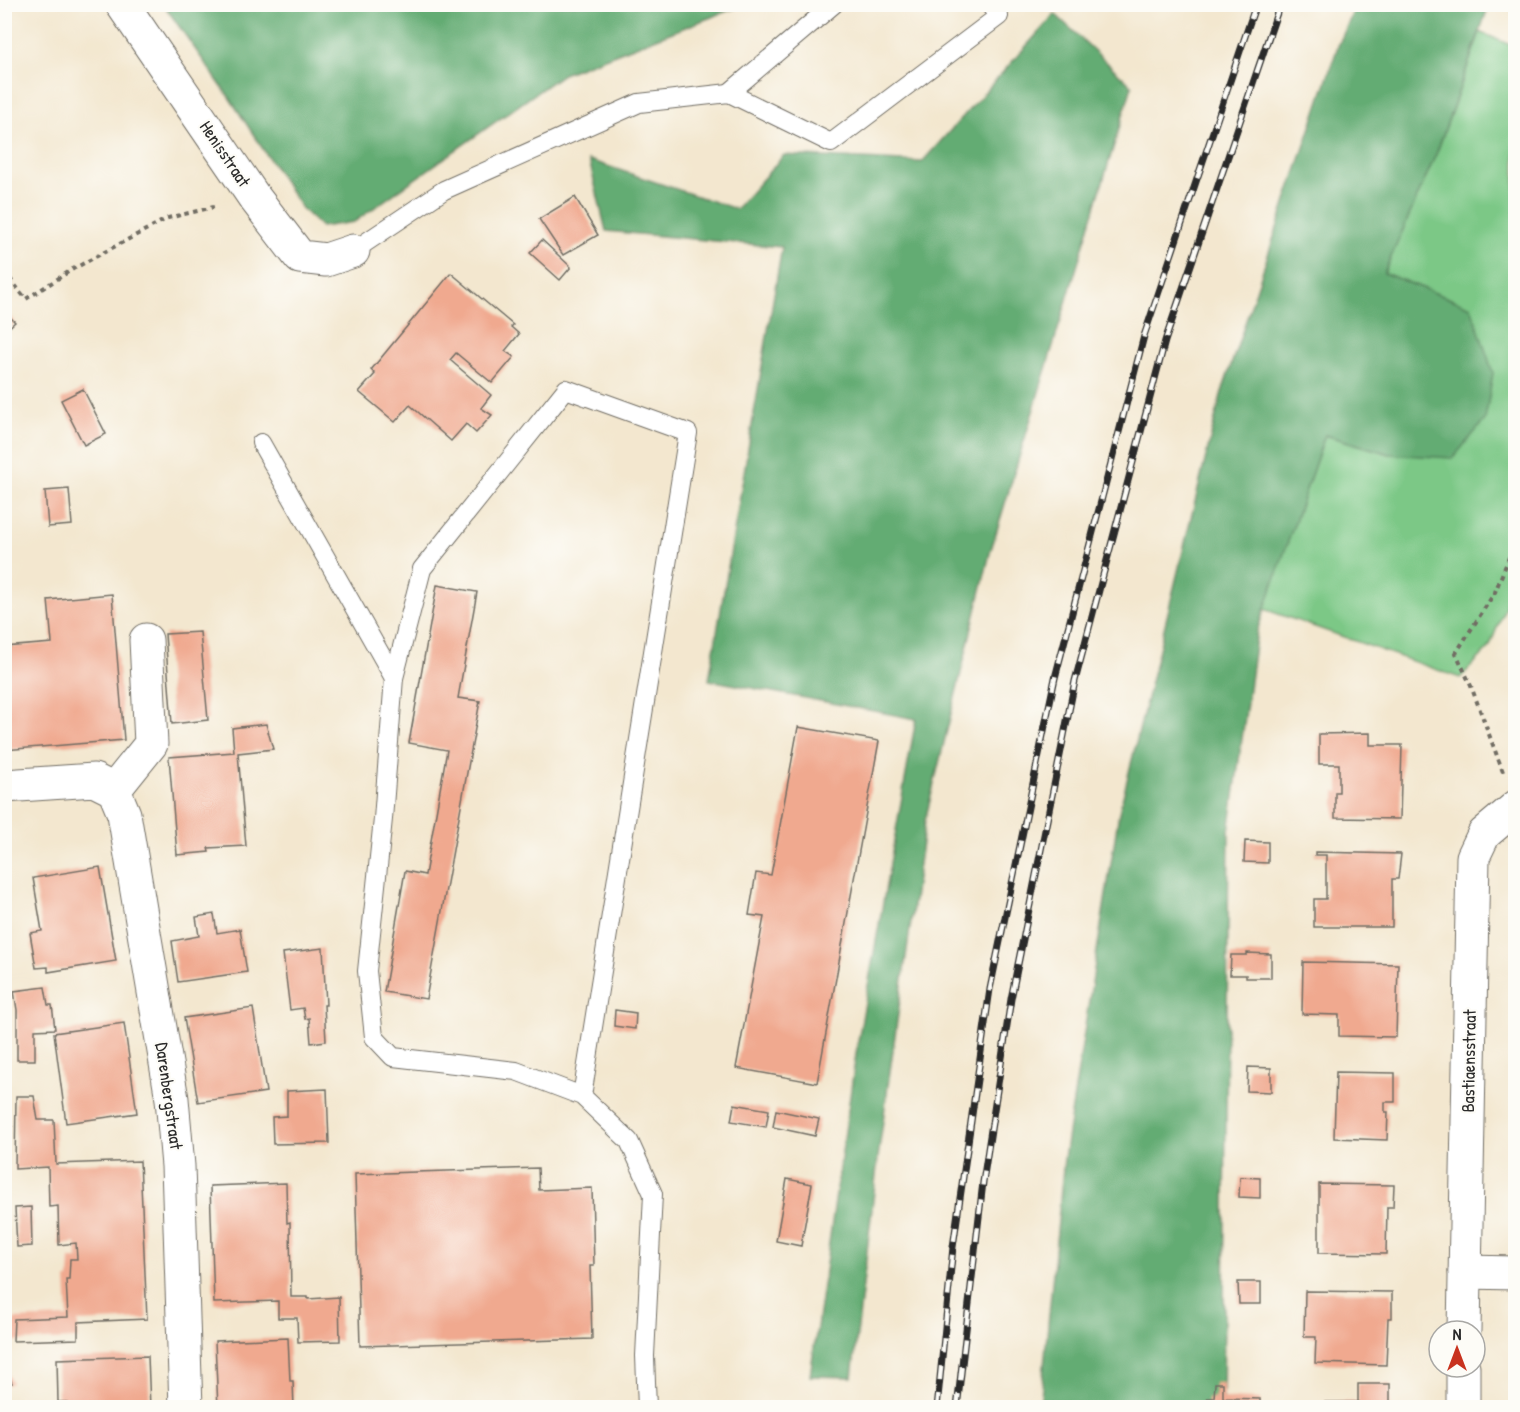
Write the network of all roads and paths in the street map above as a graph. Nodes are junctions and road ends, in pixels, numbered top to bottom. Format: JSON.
{"nodes":[{"id":1,"x":122,"y":4,"type":"edge"},
{"id":2,"x":834,"y":4,"type":"edge"},
{"id":3,"x":989,"y":4,"type":"edge"},
{"id":4,"x":729,"y":93,"type":"junction"},
{"id":5,"x":254,"y":197,"type":"junction"},
{"id":6,"x":353,"y":251,"type":"joint"},
{"id":7,"x":4,"y":272,"type":"edge"},
{"id":8,"x":261,"y":443,"type":"dead end"},
{"id":9,"x":1515,"y":540,"type":"edge"},
{"id":10,"x":146,"y":640,"type":"dead end"},
{"id":11,"x":394,"y":678,"type":"junction"},
{"id":12,"x":4,"y":786,"type":"edge"},
{"id":13,"x":114,"y":790,"type":"junction"},
{"id":14,"x":1511,"y":793,"type":"edge"},
{"id":15,"x":582,"y":1096,"type":"junction"},
{"id":16,"x":1465,"y":1272,"type":"junction"},
{"id":17,"x":1515,"y":1273,"type":"edge"},
{"id":18,"x":1464,"y":1319,"type":"edge"},
{"id":19,"x":1463,"y":1379,"type":"edge"},
{"id":20,"x":186,"y":1407,"type":"edge"},
{"id":21,"x":647,"y":1407,"type":"edge"},
{"id":22,"x":1463,"y":1407,"type":"edge"}],
"edges":[{"from":1,"to":5,"type":"street","name":"Henisstraat"},
{"from":2,"to":4,"type":"lane"},
{"from":3,"to":4,"type":"lane"},
{"from":4,"to":6,"type":"lane"},
{"from":5,"to":6,"type":"street","name":"Henisstraat"},
{"from":5,"to":7,"type":"path"},
{"from":8,"to":11,"type":"lane"},
{"from":9,"to":14,"type":"path"},
{"from":10,"to":13,"type":"street"},
{"from":11,"to":15,"type":"lane"},
{"from":11,"to":15,"type":"lane"},
{"from":12,"to":13,"type":"street"},
{"from":13,"to":20,"type":"street","name":"Darenbergstraat"},
{"from":14,"to":16,"type":"street","name":"Bastiaensstraat"},
{"from":15,"to":21,"type":"lane"},
{"from":16,"to":17,"type":"street"},
{"from":16,"to":18,"type":"street","name":"Bastiaensstraat"},
{"from":19,"to":22,"type":"street"}]}
